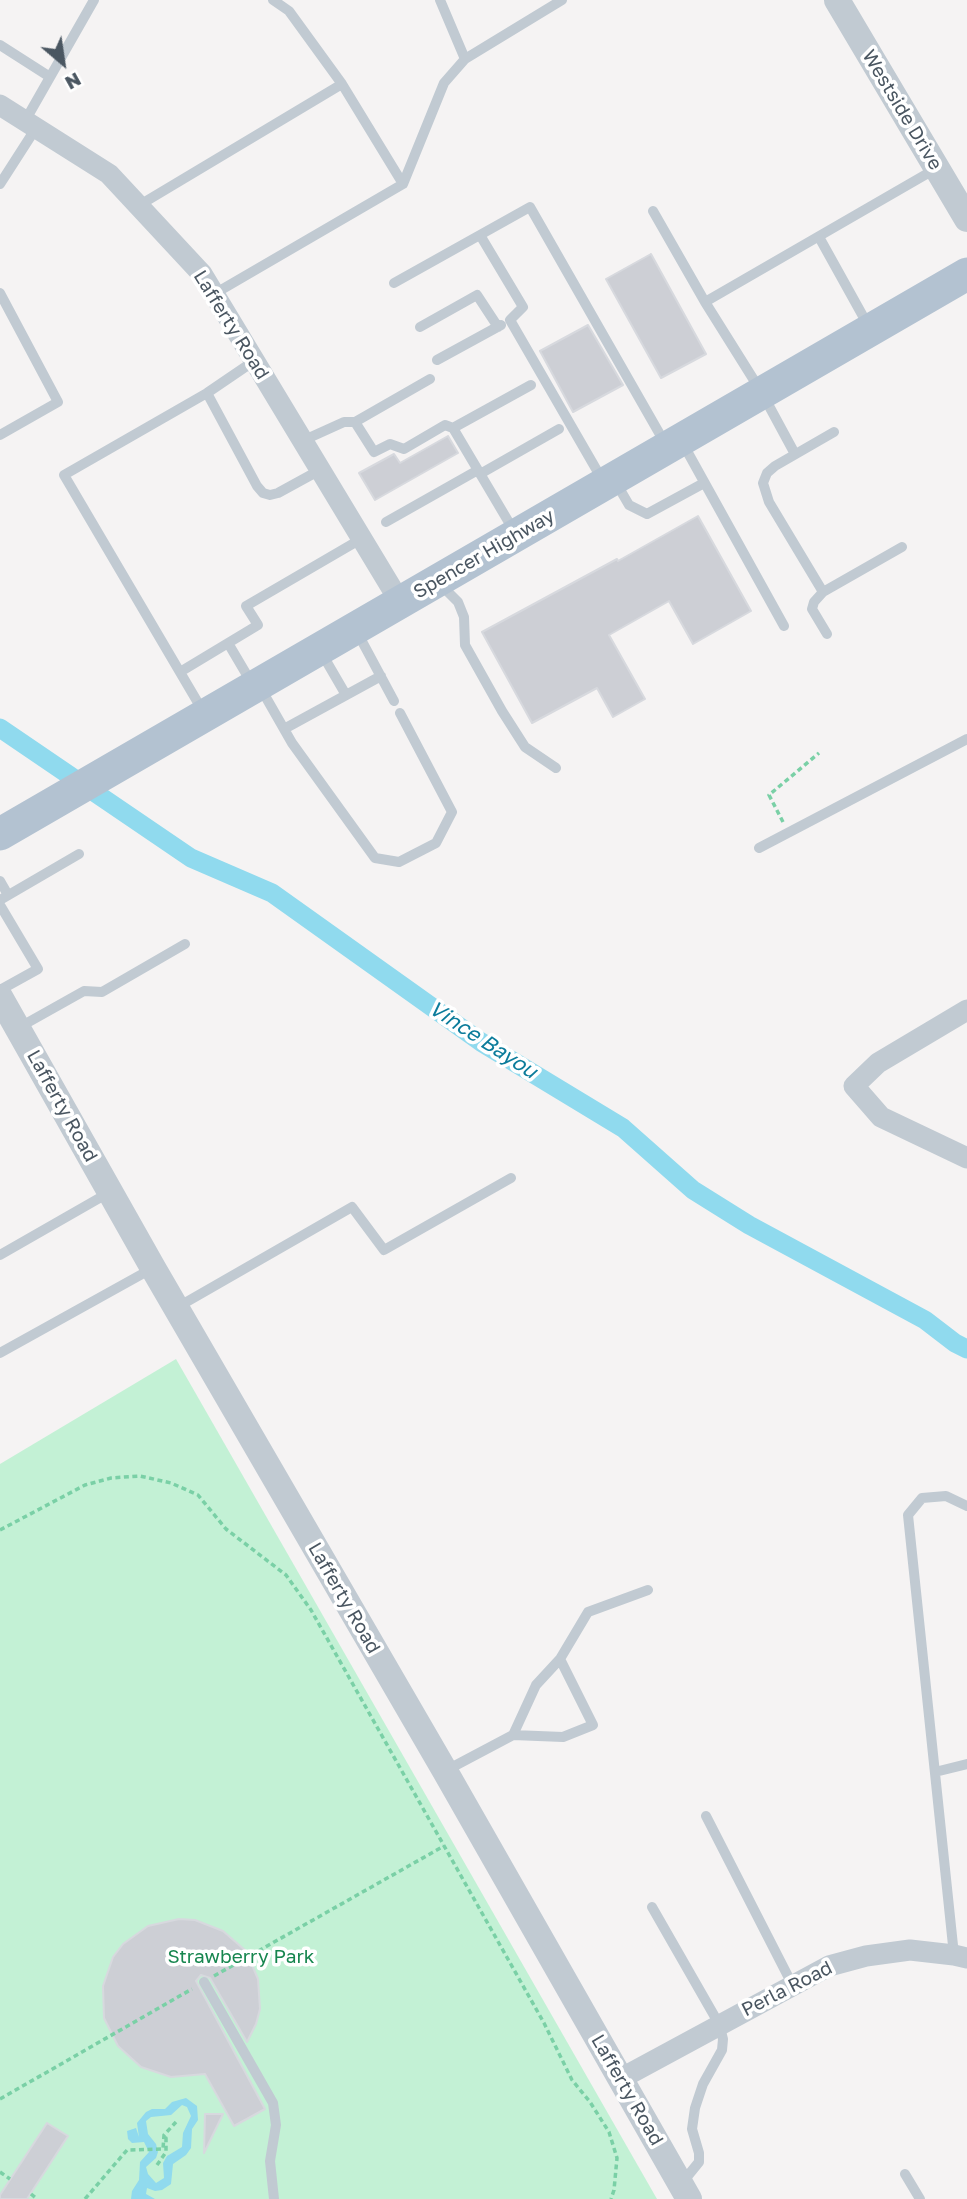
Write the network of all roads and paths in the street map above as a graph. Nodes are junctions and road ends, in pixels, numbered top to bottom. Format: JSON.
{"nodes":[{"id":1,"x":94,"y":0,"type":"edge"},
{"id":2,"x":273,"y":0,"type":"edge"},
{"id":3,"x":440,"y":0,"type":"edge"},
{"id":4,"x":562,"y":0,"type":"edge"},
{"id":5,"x":837,"y":0,"type":"edge"},
{"id":6,"x":0,"y":45,"type":"edge"},
{"id":7,"x":465,"y":59,"type":"junction"},
{"id":8,"x":50,"y":77,"type":"junction"},
{"id":9,"x":342,"y":84,"type":"junction"},
{"id":10,"x":0,"y":105,"type":"edge"},
{"id":11,"x":31,"y":125,"type":"junction"},
{"id":12,"x":937,"y":168,"type":"junction"},
{"id":13,"x":0,"y":184,"type":"edge"},
{"id":14,"x":403,"y":184,"type":"junction"},
{"id":15,"x":138,"y":206,"type":"junction"},
{"id":16,"x":653,"y":211,"type":"dead end"},
{"id":17,"x":967,"y":219,"type":"edge"},
{"id":18,"x":480,"y":235,"type":"junction"},
{"id":19,"x":819,"y":237,"type":"junction"},
{"id":20,"x":967,"y":274,"type":"edge"},
{"id":21,"x":394,"y":283,"type":"dead end"},
{"id":22,"x":0,"y":293,"type":"edge"},
{"id":23,"x":214,"y":294,"type":"junction"},
{"id":24,"x":705,"y":302,"type":"junction"},
{"id":25,"x":510,"y":320,"type":"junction"},
{"id":26,"x":420,"y":327,"type":"dead end"},
{"id":27,"x":498,"y":327,"type":"junction"},
{"id":28,"x":870,"y":330,"type":"junction"},
{"id":29,"x":437,"y":360,"type":"dead end"},
{"id":30,"x":254,"y":361,"type":"junction"},
{"id":31,"x":430,"y":379,"type":"dead end"},
{"id":32,"x":531,"y":385,"type":"dead end"},
{"id":33,"x":207,"y":393,"type":"junction"},
{"id":34,"x":762,"y":393,"type":"junction"},
{"id":35,"x":355,"y":422,"type":"junction"},
{"id":36,"x":453,"y":428,"type":"junction"},
{"id":37,"x":559,"y":429,"type":"dead end"},
{"id":38,"x":834,"y":432,"type":"dead end"},
{"id":39,"x":0,"y":435,"type":"edge"},
{"id":40,"x":302,"y":441,"type":"junction"},
{"id":41,"x":674,"y":444,"type":"junction"},
{"id":42,"x":796,"y":454,"type":"junction"},
{"id":43,"x":320,"y":470,"type":"junction"},
{"id":44,"x":479,"y":472,"type":"junction"},
{"id":45,"x":609,"y":481,"type":"junction"},
{"id":46,"x":704,"y":483,"type":"junction"},
{"id":47,"x":386,"y":522,"type":"dead end"},
{"id":48,"x":516,"y":535,"type":"junction"},
{"id":49,"x":361,"y":539,"type":"junction"},
{"id":50,"x":902,"y":547,"type":"dead end"},
{"id":51,"x":437,"y":581,"type":"junction"},
{"id":52,"x":823,"y":592,"type":"junction"},
{"id":53,"x":400,"y":603,"type":"junction"},
{"id":54,"x":784,"y":626,"type":"dead end"},
{"id":55,"x":355,"y":628,"type":"junction"},
{"id":56,"x":827,"y":634,"type":"dead end"},
{"id":57,"x":228,"y":643,"type":"junction"},
{"id":58,"x":319,"y":649,"type":"junction"},
{"id":59,"x":180,"y":672,"type":"junction"},
{"id":60,"x":381,"y":676,"type":"junction"},
{"id":61,"x":256,"y":686,"type":"junction"},
{"id":62,"x":346,"y":695,"type":"junction"},
{"id":63,"x":394,"y":701,"type":"dead end"},
{"id":64,"x":400,"y":713,"type":"dead end"},
{"id":65,"x":205,"y":715,"type":"junction"},
{"id":66,"x":284,"y":729,"type":"junction"},
{"id":67,"x":967,"y":739,"type":"edge"},
{"id":68,"x":819,"y":753,"type":"dead end"},
{"id":69,"x":556,"y":768,"type":"dead end"},
{"id":70,"x":789,"y":833,"type":"junction"},
{"id":71,"x":0,"y":834,"type":"edge"},
{"id":72,"x":759,"y":848,"type":"dead end"},
{"id":73,"x":79,"y":854,"type":"dead end"},
{"id":74,"x":0,"y":881,"type":"edge"},
{"id":75,"x":4,"y":897,"type":"edge"},
{"id":76,"x":0,"y":905,"type":"edge"},
{"id":77,"x":185,"y":944,"type":"dead end"},
{"id":78,"x":0,"y":990,"type":"edge"},
{"id":79,"x":0,"y":997,"type":"edge"},
{"id":80,"x":967,"y":1010,"type":"edge"},
{"id":81,"x":18,"y":1028,"type":"junction"},
{"id":82,"x":967,"y":1158,"type":"edge"},
{"id":83,"x":511,"y":1178,"type":"dead end"},
{"id":84,"x":110,"y":1192,"type":"junction"},
{"id":85,"x":0,"y":1255,"type":"edge"},
{"id":86,"x":153,"y":1268,"type":"junction"},
{"id":87,"x":176,"y":1308,"type":"junction"},
{"id":88,"x":0,"y":1353,"type":"edge"},
{"id":89,"x":967,"y":1506,"type":"edge"},
{"id":90,"x":0,"y":1530,"type":"edge"},
{"id":91,"x":648,"y":1590,"type":"dead end"},
{"id":92,"x":560,"y":1659,"type":"junction"},
{"id":93,"x":513,"y":1735,"type":"junction"},
{"id":94,"x":967,"y":1764,"type":"edge"},
{"id":95,"x":445,"y":1771,"type":"junction"},
{"id":96,"x":935,"y":1772,"type":"junction"},
{"id":97,"x":706,"y":1816,"type":"dead end"},
{"id":98,"x":444,"y":1846,"type":"junction"},
{"id":99,"x":652,"y":1907,"type":"dead end"},
{"id":100,"x":960,"y":1956,"type":"edge"},
{"id":101,"x":204,"y":1982,"type":"junction"},
{"id":102,"x":793,"y":1984,"type":"junction"},
{"id":103,"x":719,"y":2024,"type":"junction"},
{"id":104,"x":620,"y":2079,"type":"junction"},
{"id":105,"x":0,"y":2099,"type":"edge"},
{"id":106,"x":176,"y":2122,"type":"dead end"},
{"id":107,"x":163,"y":2139,"type":"junction"},
{"id":108,"x":156,"y":2165,"type":"dead end"},
{"id":109,"x":0,"y":2172,"type":"edge"},
{"id":110,"x":905,"y":2174,"type":"dead end"},
{"id":111,"x":10,"y":2179,"type":"dead end"},
{"id":112,"x":685,"y":2192,"type":"edge"},
{"id":113,"x":30,"y":2194,"type":"dead end"},
{"id":114,"x":37,"y":2199,"type":"edge"},
{"id":115,"x":85,"y":2199,"type":"edge"},
{"id":116,"x":274,"y":2199,"type":"edge"},
{"id":117,"x":611,"y":2199,"type":"edge"},
{"id":118,"x":920,"y":2199,"type":"edge"}],
"edges":[{"from":1,"to":8,"type":"lane"},
{"from":2,"to":9,"type":"lane"},
{"from":3,"to":7,"type":"lane"},
{"from":4,"to":7,"type":"lane"},
{"from":5,"to":12,"type":"street","name":"Westside Drive"},
{"from":6,"to":8,"type":"lane"},
{"from":7,"to":14,"type":"lane"},
{"from":8,"to":11,"type":"lane"},
{"from":9,"to":14,"type":"lane"},
{"from":9,"to":15,"type":"lane"},
{"from":10,"to":11,"type":"street","name":"Lafferty Road"},
{"from":11,"to":13,"type":"lane"},
{"from":11,"to":15,"type":"street","name":"Lafferty Road"},
{"from":12,"to":17,"type":"street","name":"Westside Drive"},
{"from":12,"to":19,"type":"lane"},
{"from":14,"to":23,"type":"lane"},
{"from":15,"to":23,"type":"street","name":"Lafferty Road"},
{"from":16,"to":24,"type":"lane"},
{"from":18,"to":21,"type":"lane"},
{"from":18,"to":25,"type":"lane"},
{"from":18,"to":41,"type":"lane"},
{"from":19,"to":24,"type":"lane"},
{"from":19,"to":28,"type":"lane"},
{"from":20,"to":28,"type":"main road","name":"Spencer Highway"},
{"from":22,"to":39,"type":"lane"},
{"from":23,"to":30,"type":"street","name":"Lafferty Road"},
{"from":24,"to":34,"type":"lane"},
{"from":25,"to":27,"type":"lane"},
{"from":25,"to":45,"type":"lane"},
{"from":26,"to":27,"type":"lane"},
{"from":27,"to":29,"type":"lane"},
{"from":28,"to":34,"type":"main road","name":"Spencer Highway"},
{"from":30,"to":33,"type":"lane"},
{"from":30,"to":40,"type":"street","name":"Lafferty Road"},
{"from":31,"to":35,"type":"lane"},
{"from":32,"to":36,"type":"lane"},
{"from":33,"to":43,"type":"lane"},
{"from":33,"to":59,"type":"lane"},
{"from":34,"to":41,"type":"main road","name":"Spencer Highway"},
{"from":34,"to":42,"type":"lane"},
{"from":35,"to":36,"type":"lane"},
{"from":35,"to":40,"type":"lane"},
{"from":36,"to":44,"type":"lane"},
{"from":37,"to":44,"type":"lane"},
{"from":38,"to":42,"type":"lane"},
{"from":40,"to":43,"type":"street","name":"Lafferty Road"},
{"from":41,"to":45,"type":"main road","name":"Spencer Highway"},
{"from":41,"to":46,"type":"lane"},
{"from":42,"to":52,"type":"lane"},
{"from":43,"to":49,"type":"street","name":"Lafferty Road"},
{"from":44,"to":47,"type":"lane"},
{"from":44,"to":48,"type":"lane"},
{"from":45,"to":46,"type":"lane"},
{"from":45,"to":48,"type":"main road","name":"Spencer Highway"},
{"from":46,"to":54,"type":"lane"},
{"from":48,"to":51,"type":"main road","name":"Spencer Highway"},
{"from":49,"to":53,"type":"street","name":"Lafferty Road"},
{"from":49,"to":57,"type":"lane"},
{"from":50,"to":52,"type":"lane"},
{"from":51,"to":53,"type":"main road","name":"Spencer Highway"},
{"from":51,"to":69,"type":"lane"},
{"from":52,"to":56,"type":"lane"},
{"from":53,"to":55,"type":"main road","name":"Spencer Highway"},
{"from":55,"to":58,"type":"main road","name":"Spencer Highway"},
{"from":55,"to":60,"type":"lane"},
{"from":57,"to":59,"type":"lane"},
{"from":57,"to":61,"type":"lane"},
{"from":58,"to":61,"type":"main road","name":"Spencer Highway"},
{"from":58,"to":62,"type":"lane"},
{"from":59,"to":65,"type":"lane"},
{"from":60,"to":62,"type":"lane"},
{"from":60,"to":63,"type":"lane"},
{"from":61,"to":65,"type":"main road","name":"Spencer Highway"},
{"from":61,"to":66,"type":"lane"},
{"from":62,"to":66,"type":"lane"},
{"from":64,"to":66,"type":"lane"},
{"from":65,"to":71,"type":"main road","name":"Spencer Highway"},
{"from":67,"to":70,"type":"lane"},
{"from":68,"to":70,"type":"path"},
{"from":70,"to":72,"type":"lane"},
{"from":73,"to":75,"type":"lane"},
{"from":74,"to":75,"type":"lane"},
{"from":76,"to":78,"type":"lane"},
{"from":77,"to":81,"type":"lane"},
{"from":79,"to":81,"type":"street","name":"Lafferty Road"},
{"from":80,"to":82,"type":"street"},
{"from":81,"to":84,"type":"street","name":"Lafferty Road"},
{"from":83,"to":87,"type":"lane"},
{"from":84,"to":85,"type":"lane"},
{"from":84,"to":86,"type":"street","name":"Lafferty Road"},
{"from":86,"to":87,"type":"street","name":"Lafferty Road"},
{"from":86,"to":88,"type":"lane"},
{"from":87,"to":95,"type":"street","name":"Lafferty Road"},
{"from":89,"to":96,"type":"lane"},
{"from":90,"to":98,"type":"path"},
{"from":91,"to":92,"type":"lane"},
{"from":92,"to":93,"type":"lane"},
{"from":92,"to":93,"type":"lane"},
{"from":93,"to":95,"type":"lane"},
{"from":94,"to":96,"type":"lane"},
{"from":95,"to":104,"type":"street","name":"Lafferty Road"},
{"from":96,"to":100,"type":"lane"},
{"from":97,"to":102,"type":"lane"},
{"from":98,"to":101,"type":"path"},
{"from":98,"to":117,"type":"path"},
{"from":99,"to":103,"type":"lane"},
{"from":100,"to":102,"type":"street","name":"Perla Road"},
{"from":101,"to":105,"type":"path"},
{"from":101,"to":116,"type":"lane"},
{"from":102,"to":103,"type":"street","name":"Perla Road"},
{"from":103,"to":104,"type":"street","name":"Perla Road"},
{"from":103,"to":112,"type":"lane"},
{"from":104,"to":112,"type":"street","name":"Lafferty Road"},
{"from":106,"to":107,"type":"path"},
{"from":107,"to":108,"type":"path"},
{"from":107,"to":115,"type":"path"},
{"from":109,"to":111,"type":"path"},
{"from":110,"to":118,"type":"lane"},
{"from":113,"to":114,"type":"path"}]}
